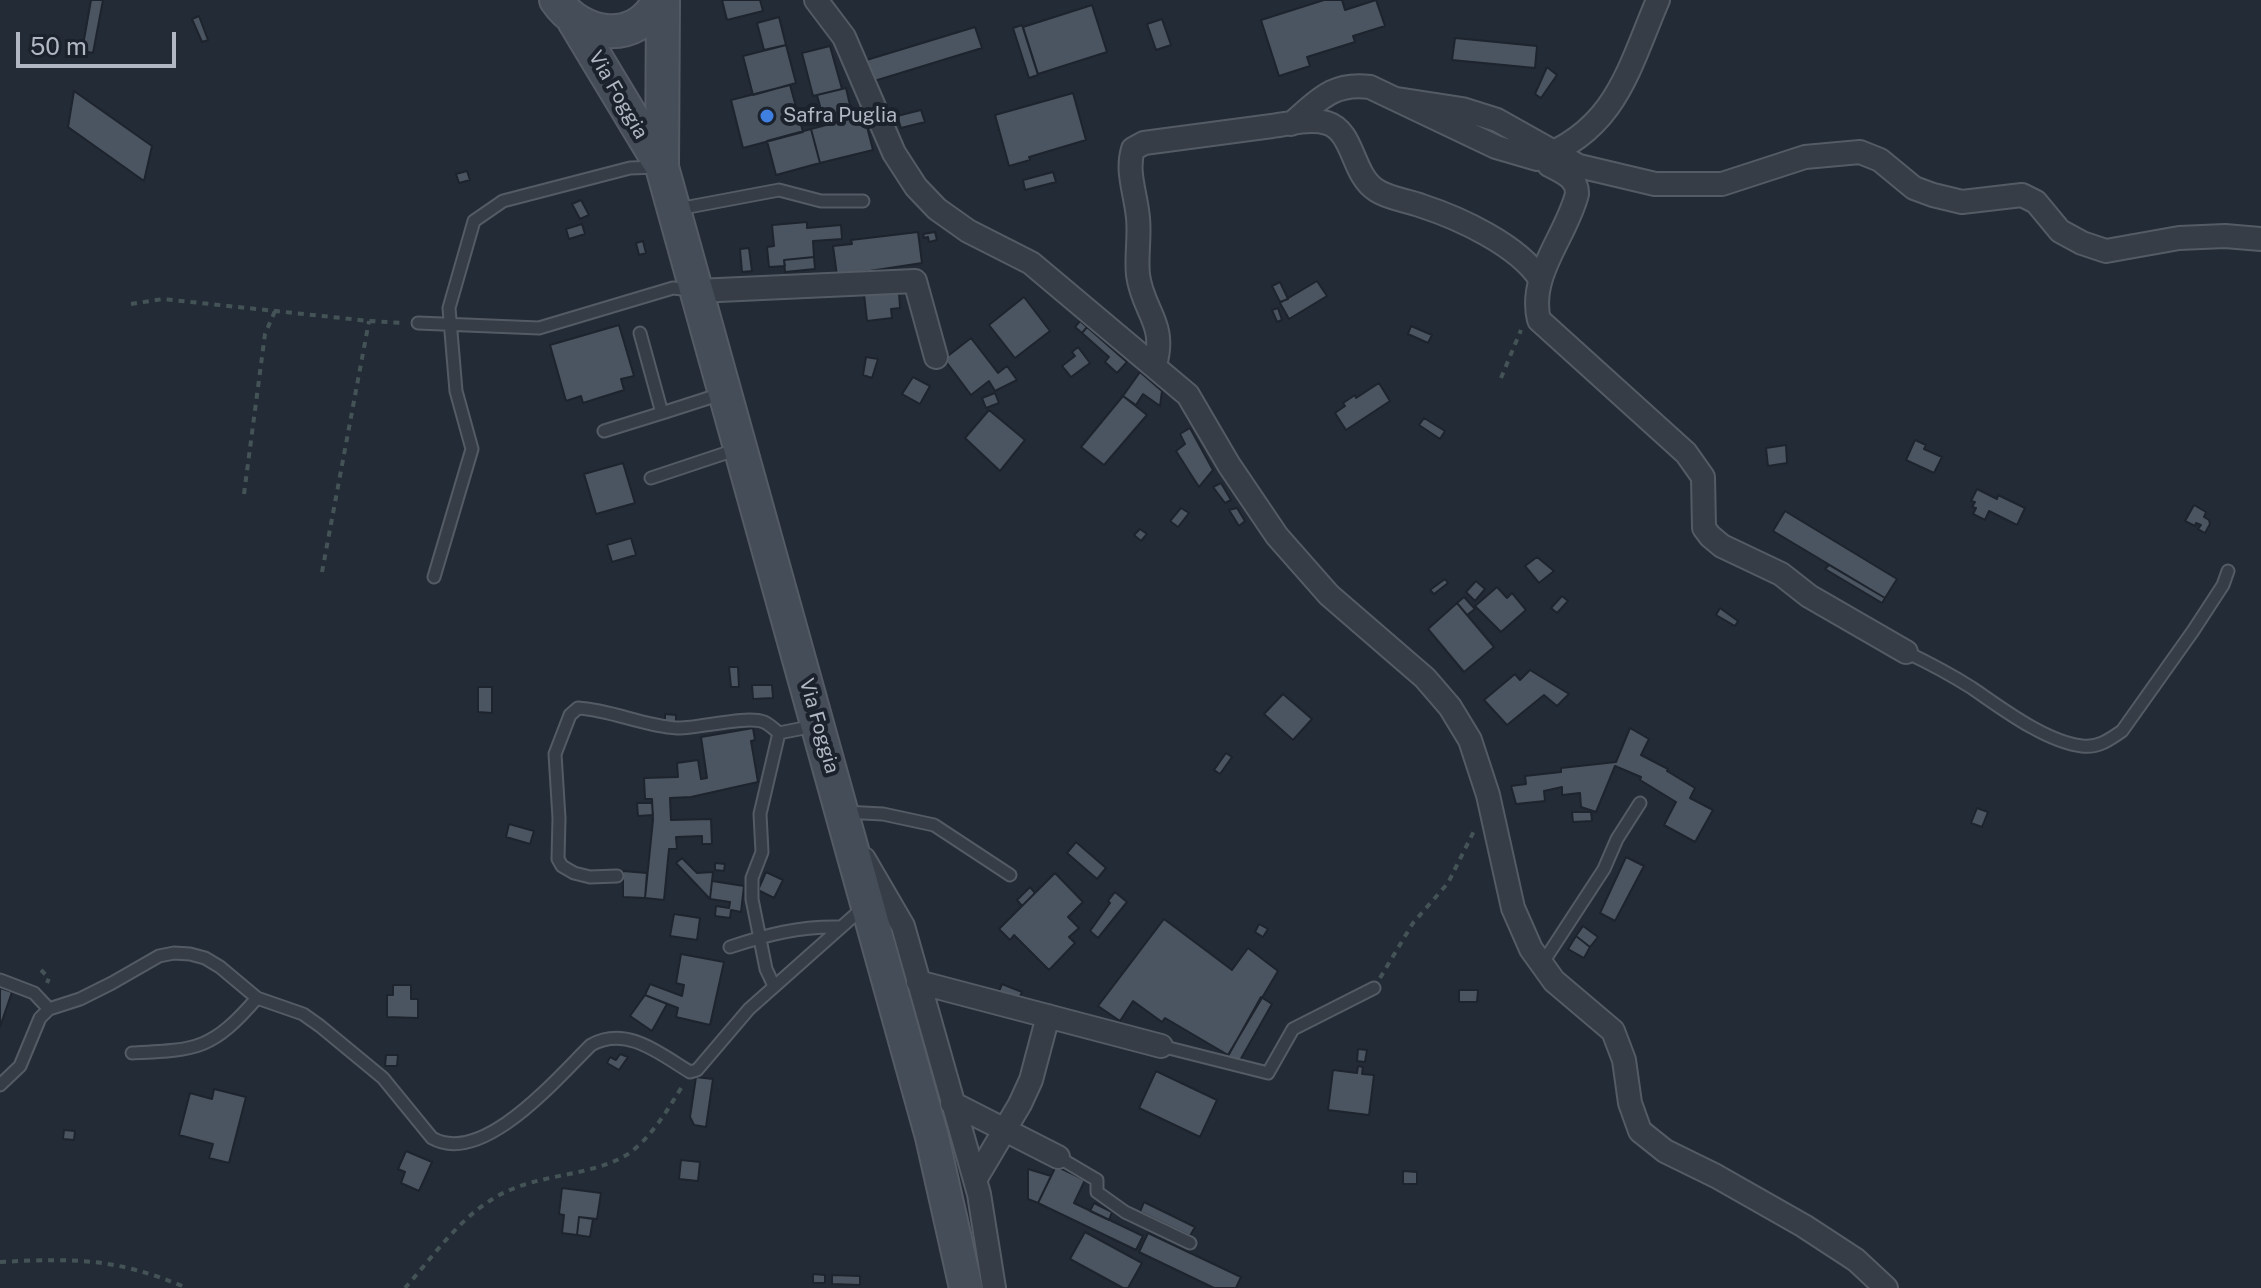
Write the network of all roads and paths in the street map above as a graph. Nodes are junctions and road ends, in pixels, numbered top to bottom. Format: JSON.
{"nodes":[{"id":1,"x":661,"y":0,"type":"edge"},
{"id":2,"x":816,"y":0,"type":"edge"},
{"id":3,"x":1658,"y":0,"type":"edge"},
{"id":4,"x":561,"y":9,"type":"edge"},
{"id":5,"x":1291,"y":124,"type":"junction"},
{"id":6,"x":1546,"y":156,"type":"junction"},
{"id":7,"x":662,"y":167,"type":"junction"},
{"id":8,"x":863,"y":201,"type":"dead end"},
{"id":9,"x":674,"y":210,"type":"junction"},
{"id":10,"x":2261,"y":239,"type":"edge"},
{"id":11,"x":1538,"y":287,"type":"junction"},
{"id":12,"x":697,"y":291,"type":"junction"},
{"id":13,"x":131,"y":304,"type":"dead end"},
{"id":14,"x":275,"y":311,"type":"junction"},
{"id":15,"x":369,"y":321,"type":"junction"},
{"id":16,"x":418,"y":323,"type":"joint"},
{"id":17,"x":449,"y":325,"type":"junction"},
{"id":18,"x":640,"y":333,"type":"dead end"},
{"id":19,"x":936,"y":357,"type":"dead end"},
{"id":20,"x":1155,"y":365,"type":"junction"},
{"id":21,"x":1501,"y":378,"type":"dead end"},
{"id":22,"x":725,"y":393,"type":"junction"},
{"id":23,"x":662,"y":413,"type":"junction"},
{"id":24,"x":604,"y":431,"type":"dead end"},
{"id":25,"x":741,"y":448,"type":"junction"},
{"id":26,"x":651,"y":478,"type":"dead end"},
{"id":27,"x":244,"y":494,"type":"dead end"},
{"id":28,"x":2228,"y":571,"type":"dead end"},
{"id":29,"x":322,"y":572,"type":"dead end"},
{"id":30,"x":434,"y":577,"type":"dead end"},
{"id":31,"x":1906,"y":652,"type":"joint"},
{"id":32,"x":818,"y":725,"type":"junction"},
{"id":33,"x":779,"y":733,"type":"junction"},
{"id":34,"x":1488,"y":795,"type":"junction"},
{"id":35,"x":1640,"y":803,"type":"dead end"},
{"id":36,"x":846,"y":822,"type":"junction"},
{"id":37,"x":1010,"y":875,"type":"dead end"},
{"id":38,"x":617,"y":876,"type":"dead end"},
{"id":39,"x":868,"y":903,"type":"junction"},
{"id":40,"x":839,"y":927,"type":"junction"},
{"id":41,"x":761,"y":937,"type":"junction"},
{"id":42,"x":730,"y":947,"type":"dead end"},
{"id":43,"x":1541,"y":964,"type":"junction"},
{"id":44,"x":0,"y":980,"type":"edge"},
{"id":45,"x":918,"y":982,"type":"junction"},
{"id":46,"x":774,"y":986,"type":"junction"},
{"id":47,"x":1374,"y":988,"type":"joint"},
{"id":48,"x":257,"y":998,"type":"junction"},
{"id":49,"x":49,"y":1009,"type":"junction"},
{"id":50,"x":1048,"y":1016,"type":"junction"},
{"id":51,"x":1161,"y":1046,"type":"joint"},
{"id":52,"x":132,"y":1053,"type":"dead end"},
{"id":53,"x":690,"y":1072,"type":"junction"},
{"id":54,"x":0,"y":1085,"type":"edge"},
{"id":55,"x":952,"y":1103,"type":"junction"},
{"id":56,"x":1005,"y":1128,"type":"junction"},
{"id":57,"x":1058,"y":1157,"type":"joint"},
{"id":58,"x":975,"y":1180,"type":"junction"},
{"id":59,"x":1190,"y":1243,"type":"dead end"},
{"id":60,"x":0,"y":1262,"type":"edge"},
{"id":61,"x":187,"y":1288,"type":"edge"},
{"id":62,"x":405,"y":1288,"type":"edge"},
{"id":63,"x":966,"y":1288,"type":"edge"},
{"id":64,"x":994,"y":1288,"type":"edge"},
{"id":65,"x":1886,"y":1288,"type":"edge"}],
"edges":[{"from":1,"to":4,"type":"main road","name":"Via Foggia"},
{"from":1,"to":7,"type":"main road","name":"Via Foggia"},
{"from":2,"to":20,"type":"street"},
{"from":3,"to":6,"type":"street"},
{"from":4,"to":7,"type":"main road","name":"Via Foggia"},
{"from":5,"to":6,"type":"street"},
{"from":5,"to":11,"type":"street"},
{"from":5,"to":20,"type":"street"},
{"from":6,"to":10,"type":"street"},
{"from":6,"to":11,"type":"street"},
{"from":7,"to":9,"type":"main road","name":"Via Foggia"},
{"from":7,"to":17,"type":"lane"},
{"from":8,"to":9,"type":"lane"},
{"from":9,"to":12,"type":"main road","name":"Via Foggia"},
{"from":11,"to":21,"type":"path"},
{"from":11,"to":31,"type":"street"},
{"from":12,"to":17,"type":"lane"},
{"from":12,"to":19,"type":"street"},
{"from":12,"to":22,"type":"main road","name":"Via Foggia"},
{"from":13,"to":14,"type":"path"},
{"from":14,"to":15,"type":"path"},
{"from":14,"to":27,"type":"path"},
{"from":15,"to":16,"type":"path"},
{"from":15,"to":29,"type":"path"},
{"from":16,"to":17,"type":"lane"},
{"from":17,"to":30,"type":"lane"},
{"from":18,"to":23,"type":"lane"},
{"from":20,"to":34,"type":"street"},
{"from":22,"to":23,"type":"lane"},
{"from":22,"to":25,"type":"main road","name":"Via Foggia"},
{"from":23,"to":24,"type":"lane"},
{"from":25,"to":26,"type":"lane"},
{"from":25,"to":32,"type":"main road","name":"Via Foggia"},
{"from":28,"to":31,"type":"lane"},
{"from":32,"to":33,"type":"lane"},
{"from":32,"to":36,"type":"main road","name":"Via Foggia"},
{"from":33,"to":38,"type":"lane"},
{"from":33,"to":41,"type":"lane"},
{"from":34,"to":43,"type":"street"},
{"from":34,"to":47,"type":"path"},
{"from":35,"to":43,"type":"lane"},
{"from":36,"to":37,"type":"lane"},
{"from":36,"to":39,"type":"main road","name":"Via Foggia"},
{"from":36,"to":45,"type":"street"},
{"from":39,"to":40,"type":"lane"},
{"from":39,"to":63,"type":"main road","name":"Via Foggia"},
{"from":40,"to":41,"type":"lane"},
{"from":40,"to":46,"type":"lane"},
{"from":41,"to":42,"type":"lane"},
{"from":41,"to":46,"type":"lane"},
{"from":43,"to":65,"type":"street"},
{"from":44,"to":49,"type":"lane"},
{"from":45,"to":50,"type":"street"},
{"from":45,"to":55,"type":"street"},
{"from":46,"to":53,"type":"lane"},
{"from":47,"to":51,"type":"lane"},
{"from":48,"to":49,"type":"lane"},
{"from":48,"to":52,"type":"lane"},
{"from":48,"to":53,"type":"lane"},
{"from":49,"to":54,"type":"lane"},
{"from":50,"to":51,"type":"street"},
{"from":50,"to":56,"type":"street"},
{"from":53,"to":62,"type":"path"},
{"from":55,"to":56,"type":"street"},
{"from":55,"to":58,"type":"street"},
{"from":56,"to":57,"type":"street"},
{"from":56,"to":58,"type":"street"},
{"from":57,"to":59,"type":"lane"},
{"from":58,"to":64,"type":"street"},
{"from":60,"to":61,"type":"path"}]}
